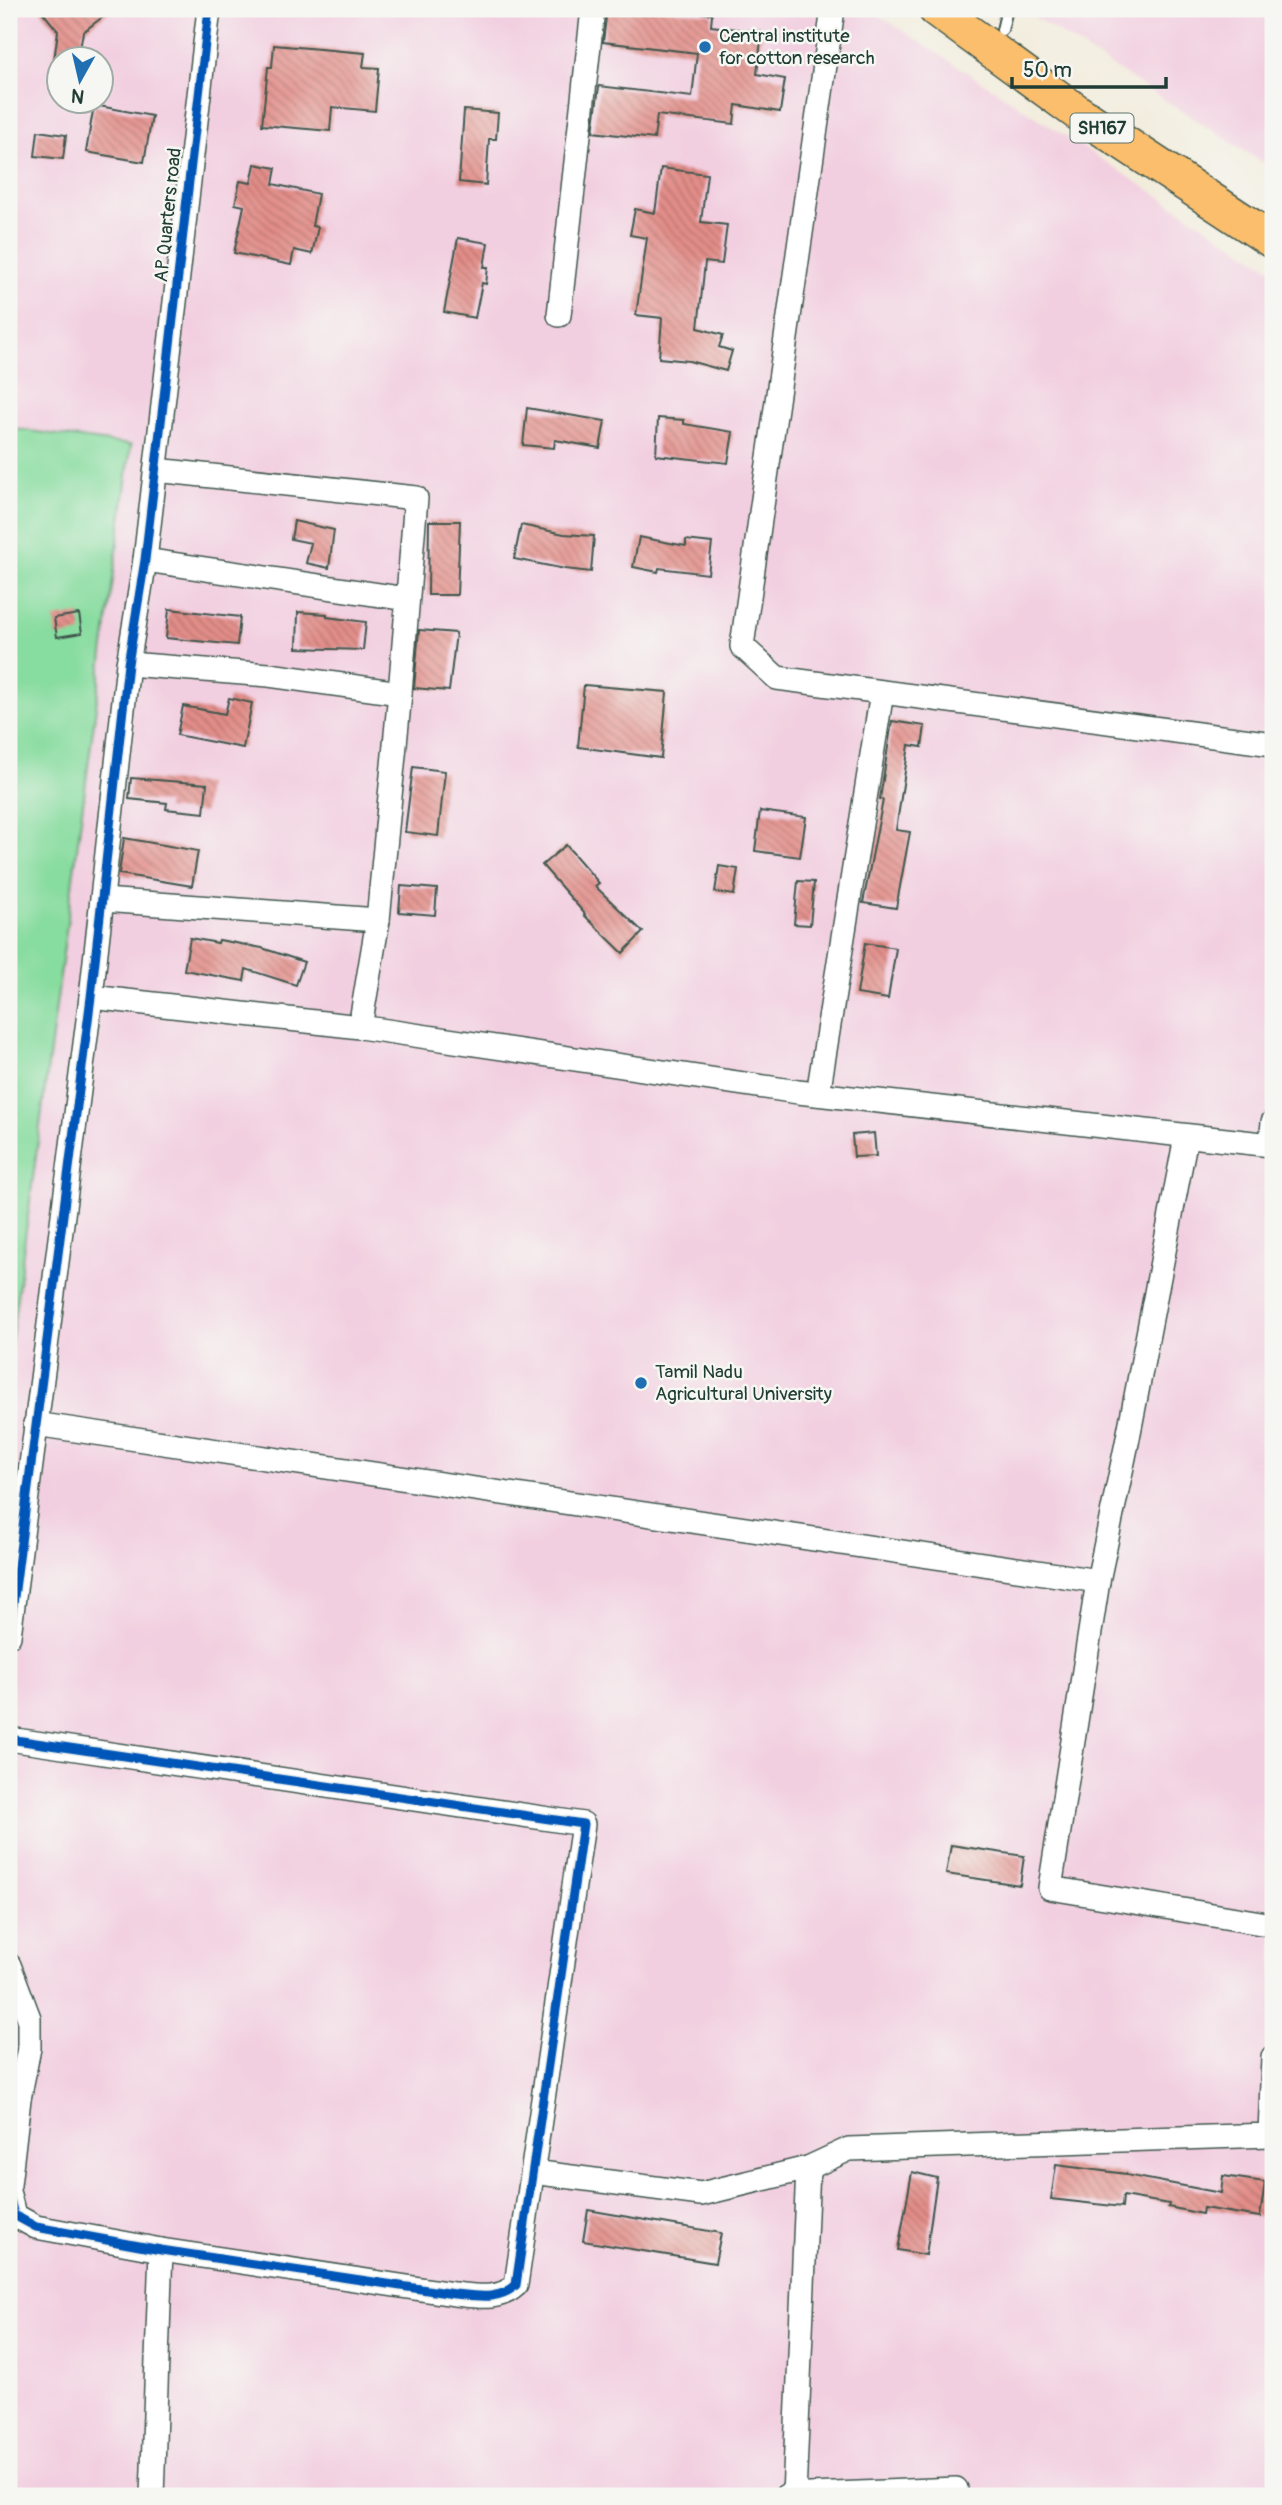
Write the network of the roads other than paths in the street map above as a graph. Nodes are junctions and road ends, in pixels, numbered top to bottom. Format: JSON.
{"nodes":[{"id":1,"x":209,"y":9,"type":"edge"},
{"id":2,"x":593,"y":9,"type":"edge"},
{"id":3,"x":833,"y":9,"type":"edge"},
{"id":4,"x":936,"y":9,"type":"edge"},
{"id":5,"x":973,"y":9,"type":"edge"},
{"id":6,"x":1004,"y":20,"type":"edge"},
{"id":7,"x":1273,"y":215,"type":"edge"},
{"id":8,"x":1273,"y":241,"type":"edge"},
{"id":9,"x":559,"y":315,"type":"dead end"},
{"id":10,"x":156,"y":470,"type":"junction"},
{"id":11,"x":145,"y":560,"type":"junction"},
{"id":12,"x":407,"y":599,"type":"junction"},
{"id":13,"x":128,"y":664,"type":"junction"},
{"id":14,"x":882,"y":692,"type":"junction"},
{"id":15,"x":400,"y":693,"type":"junction"},
{"id":16,"x":1273,"y":744,"type":"edge"},
{"id":17,"x":103,"y":900,"type":"junction"},
{"id":18,"x":378,"y":920,"type":"junction"},
{"id":19,"x":91,"y":997,"type":"junction"},
{"id":20,"x":360,"y":1027,"type":"junction"},
{"id":21,"x":818,"y":1094,"type":"junction"},
{"id":22,"x":1273,"y":1122,"type":"edge"},
{"id":23,"x":1186,"y":1137,"type":"junction"},
{"id":24,"x":35,"y":1424,"type":"junction"},
{"id":25,"x":1098,"y":1581,"type":"junction"},
{"id":26,"x":9,"y":1636,"type":"edge"},
{"id":27,"x":9,"y":1739,"type":"edge"},
{"id":28,"x":1273,"y":1925,"type":"edge"},
{"id":29,"x":9,"y":1965,"type":"edge"},
{"id":30,"x":1273,"y":2057,"type":"edge"},
{"id":31,"x":808,"y":2168,"type":"junction"},
{"id":32,"x":533,"y":2172,"type":"junction"},
{"id":33,"x":9,"y":2185,"type":"edge"},
{"id":34,"x":9,"y":2195,"type":"edge"},
{"id":35,"x":160,"y":2250,"type":"junction"},
{"id":36,"x":956,"y":2488,"type":"dead end"},
{"id":37,"x":152,"y":2496,"type":"edge"},
{"id":38,"x":786,"y":2496,"type":"edge"},
{"id":39,"x":794,"y":2496,"type":"edge"}],
"edges":[{"from":1,"to":10,"type":"street","name":"AP Quarters road"},
{"from":2,"to":9,"type":"street"},
{"from":3,"to":14,"type":"street"},
{"from":4,"to":8,"type":"main road","number":"SH167"},
{"from":5,"to":6,"type":"main road","number":"SH167"},
{"from":6,"to":7,"type":"main road","number":"SH167"},
{"from":10,"to":11,"type":"street","name":"AP Quarters road"},
{"from":10,"to":12,"type":"street"},
{"from":11,"to":12,"type":"street"},
{"from":11,"to":13,"type":"street","name":"AP Quarters road"},
{"from":12,"to":15,"type":"street"},
{"from":13,"to":15,"type":"street"},
{"from":13,"to":17,"type":"street","name":"AP Quarters road"},
{"from":14,"to":16,"type":"street"},
{"from":14,"to":21,"type":"street"},
{"from":15,"to":18,"type":"street"},
{"from":17,"to":18,"type":"street"},
{"from":17,"to":19,"type":"street","name":"AP Quarters road"},
{"from":18,"to":20,"type":"street"},
{"from":19,"to":20,"type":"street"},
{"from":19,"to":24,"type":"street","name":"AP Quarters road"},
{"from":20,"to":21,"type":"street"},
{"from":21,"to":23,"type":"street"},
{"from":22,"to":23,"type":"street"},
{"from":23,"to":25,"type":"street"},
{"from":24,"to":25,"type":"street"},
{"from":24,"to":26,"type":"street","name":"AP Quarters road"},
{"from":25,"to":28,"type":"street"},
{"from":27,"to":32,"type":"street"},
{"from":29,"to":33,"type":"street"},
{"from":30,"to":31,"type":"street"},
{"from":31,"to":32,"type":"street"},
{"from":31,"to":39,"type":"street"},
{"from":32,"to":35,"type":"street"},
{"from":34,"to":35,"type":"street"},
{"from":35,"to":37,"type":"street"},
{"from":36,"to":39,"type":"street"},
{"from":38,"to":39,"type":"street"}]}
